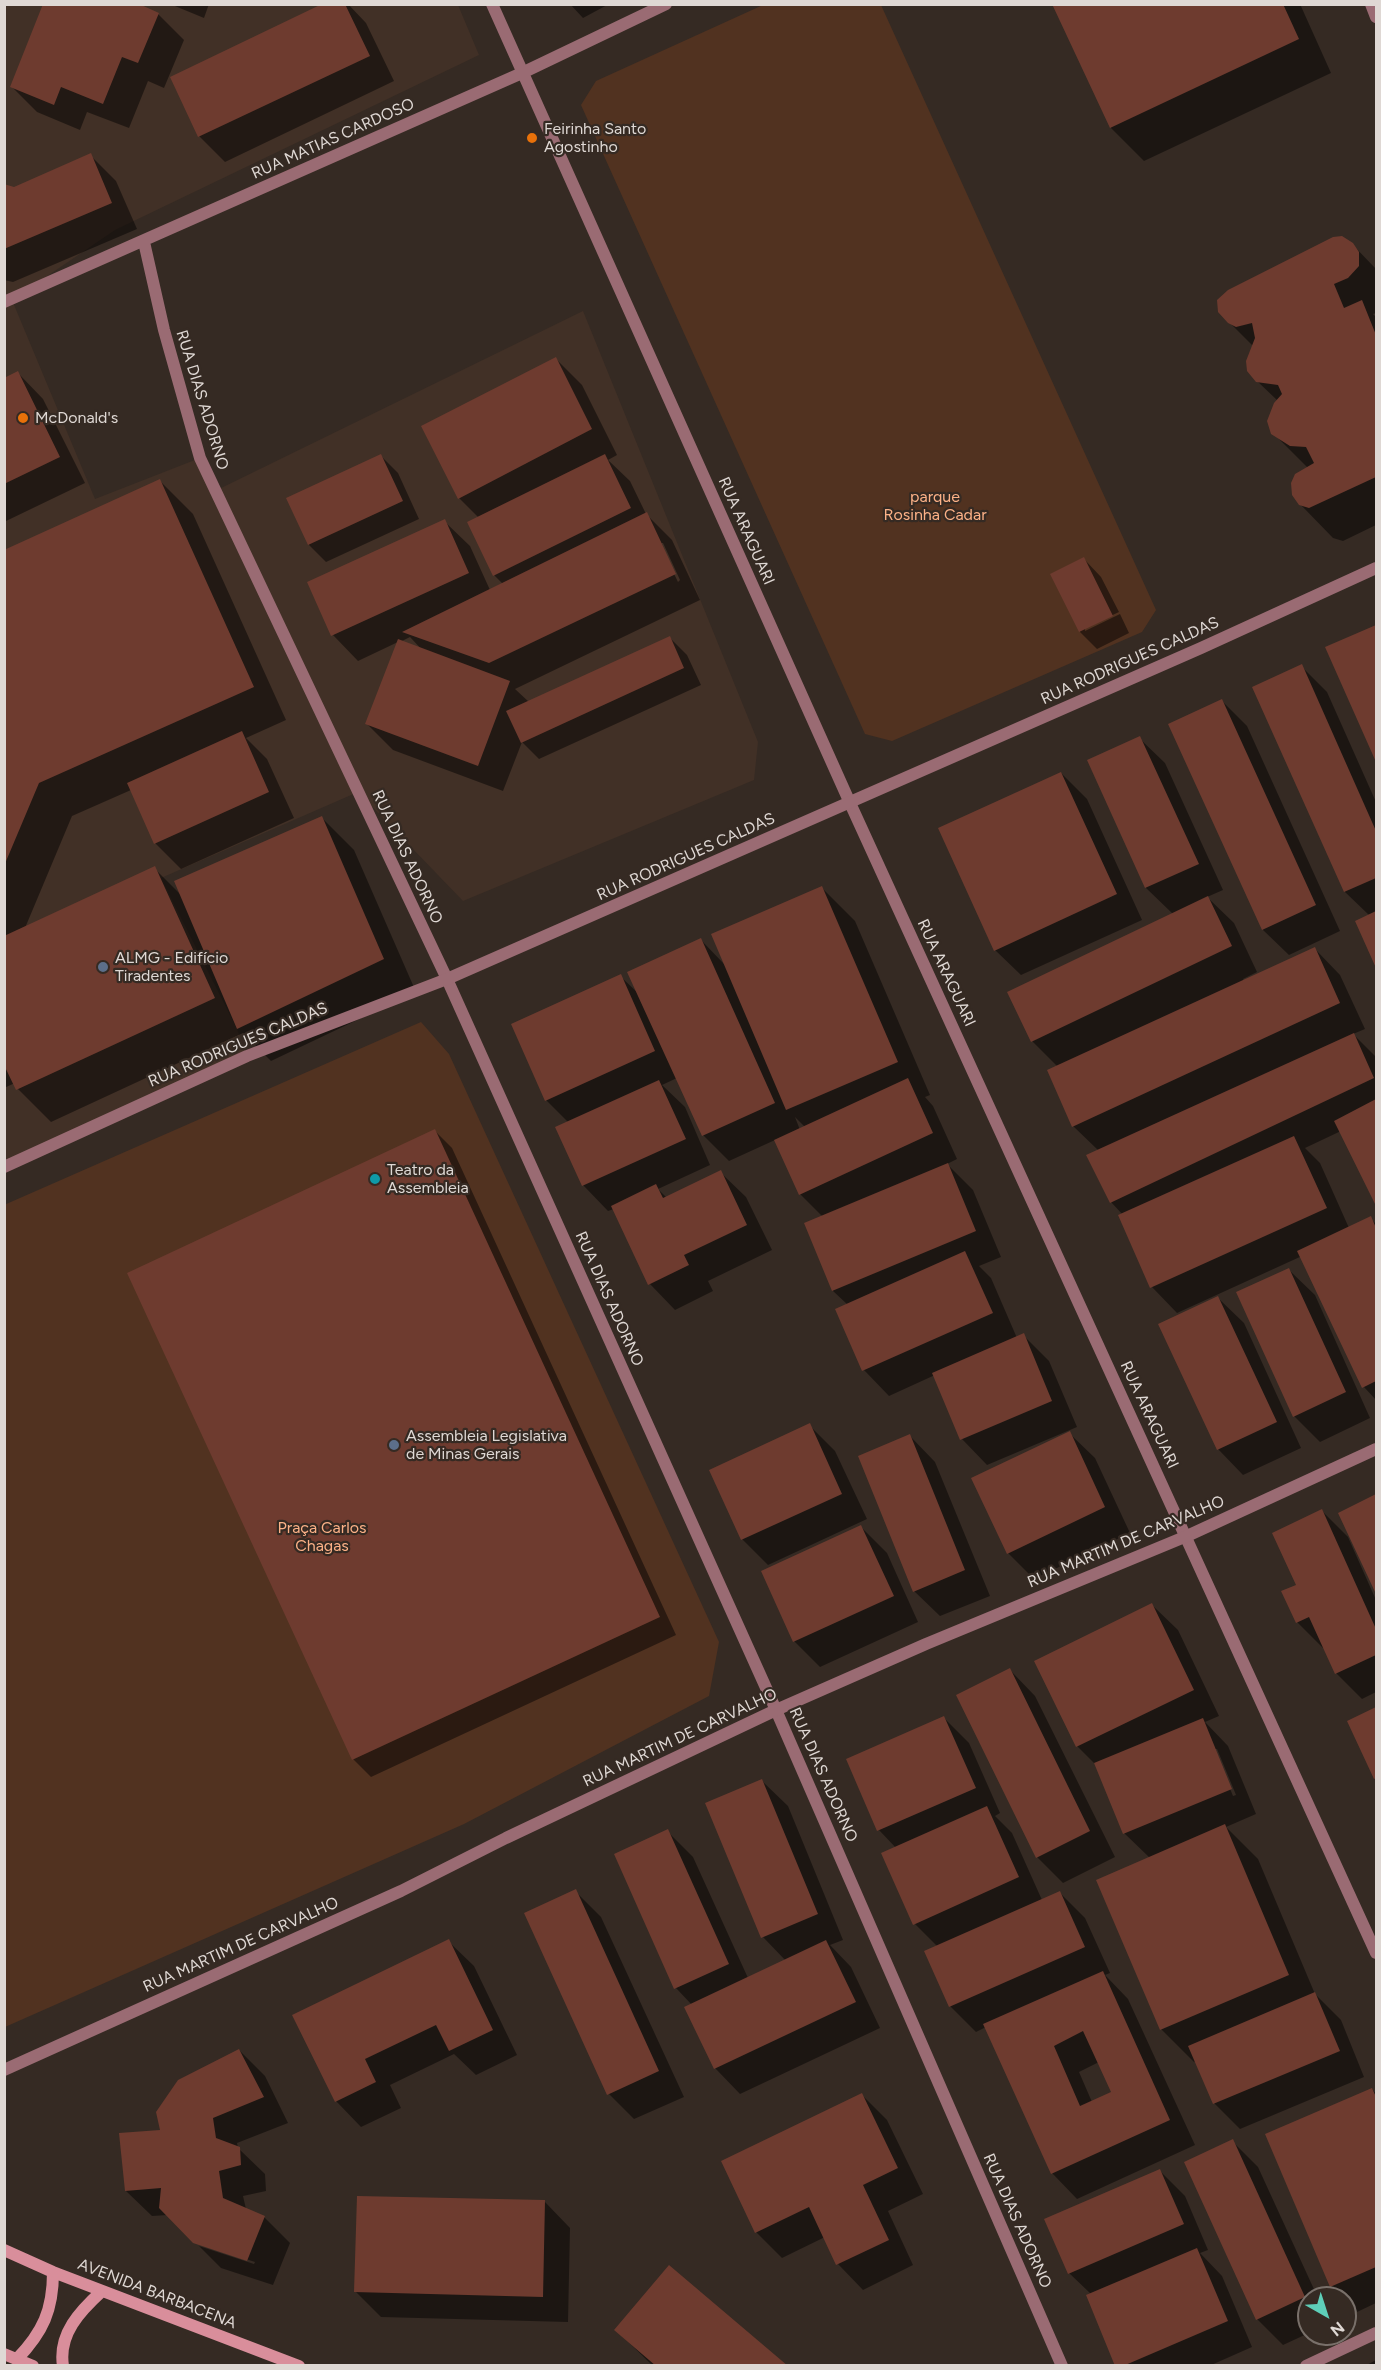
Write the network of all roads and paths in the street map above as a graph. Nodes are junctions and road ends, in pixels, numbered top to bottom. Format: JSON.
{"nodes":[{"id":1,"x":492,"y":4,"type":"edge"},
{"id":2,"x":666,"y":4,"type":"edge"},
{"id":3,"x":1371,"y":4,"type":"edge"},
{"id":4,"x":1377,"y":17,"type":"edge"},
{"id":5,"x":522,"y":73,"type":"junction"},
{"id":6,"x":144,"y":242,"type":"junction"},
{"id":7,"x":7,"y":300,"type":"edge"},
{"id":8,"x":1377,"y":568,"type":"edge"},
{"id":9,"x":850,"y":803,"type":"junction"},
{"id":10,"x":447,"y":979,"type":"junction"},
{"id":11,"x":4,"y":1167,"type":"edge"},
{"id":12,"x":1377,"y":1449,"type":"edge"},
{"id":13,"x":1187,"y":1536,"type":"junction"},
{"id":14,"x":776,"y":1710,"type":"junction"},
{"id":15,"x":1377,"y":1953,"type":"edge"},
{"id":16,"x":4,"y":2070,"type":"edge"},
{"id":17,"x":4,"y":2250,"type":"edge"},
{"id":18,"x":53,"y":2272,"type":"junction"},
{"id":19,"x":102,"y":2291,"type":"junction"},
{"id":20,"x":1377,"y":2333,"type":"edge"},
{"id":21,"x":4,"y":2354,"type":"edge"},
{"id":22,"x":17,"y":2359,"type":"junction"},
{"id":23,"x":33,"y":2366,"type":"edge"},
{"id":24,"x":63,"y":2366,"type":"edge"},
{"id":25,"x":299,"y":2366,"type":"edge"},
{"id":26,"x":1062,"y":2366,"type":"edge"},
{"id":27,"x":1306,"y":2366,"type":"edge"}],
"edges":[{"from":1,"to":5,"type":"street","name":"RUA ARAGUARI"},
{"from":2,"to":5,"type":"street","name":"RUA MATIAS CARDOSO"},
{"from":3,"to":4,"type":"street"},
{"from":5,"to":6,"type":"street","name":"RUA MATIAS CARDOSO"},
{"from":5,"to":9,"type":"street","name":"RUA ARAGUARI"},
{"from":6,"to":7,"type":"street","name":"RUA MATIAS CARDOSO"},
{"from":6,"to":10,"type":"street","name":"RUA DIAS ADORNO"},
{"from":8,"to":9,"type":"street","name":"RUA RODRIGUES CALDAS"},
{"from":9,"to":10,"type":"street","name":"RUA RODRIGUES CALDAS"},
{"from":9,"to":13,"type":"street","name":"RUA ARAGUARI"},
{"from":10,"to":11,"type":"street","name":"RUA RODRIGUES CALDAS"},
{"from":10,"to":14,"type":"street","name":"RUA DIAS ADORNO"},
{"from":12,"to":13,"type":"street","name":"RUA MARTIM DE CARVALHO"},
{"from":13,"to":14,"type":"street","name":"RUA MARTIM DE CARVALHO"},
{"from":13,"to":15,"type":"street","name":"RUA ARAGUARI"},
{"from":14,"to":16,"type":"street","name":"RUA MARTIM DE CARVALHO"},
{"from":14,"to":26,"type":"street","name":"RUA DIAS ADORNO"},
{"from":17,"to":18,"type":"main road","name":"AVENIDA BARBACENA"},
{"from":18,"to":19,"type":"main road","name":"AVENIDA BARBACENA"},
{"from":18,"to":22,"type":"main road"},
{"from":19,"to":24,"type":"main road"},
{"from":19,"to":25,"type":"main road","name":"AVENIDA BARBACENA"},
{"from":20,"to":27,"type":"street"},
{"from":21,"to":22,"type":"main road"},
{"from":22,"to":23,"type":"main road"}]}
